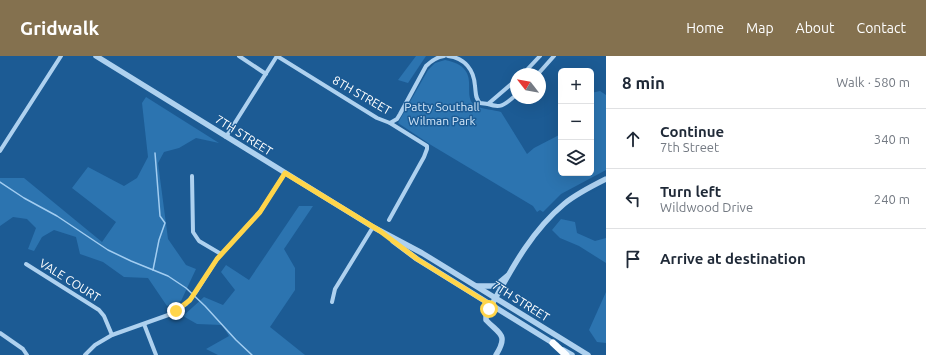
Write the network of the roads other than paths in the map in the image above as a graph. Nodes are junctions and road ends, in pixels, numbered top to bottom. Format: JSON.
{"nodes":[{"id":1,"x":61,"y":56,"type":"edge"},
{"id":2,"x":96,"y":56,"type":"edge"},
{"id":3,"x":239,"y":56,"type":"edge"},
{"id":4,"x":277,"y":56,"type":"edge"},
{"id":5,"x":444,"y":56,"type":"edge"},
{"id":6,"x":448,"y":56,"type":"edge"},
{"id":7,"x":540,"y":56,"type":"edge"},
{"id":8,"x":554,"y":56,"type":"edge"},
{"id":9,"x":528,"y":68,"type":"edge"},
{"id":10,"x":543,"y":68,"type":"edge"},
{"id":11,"x":266,"y":74,"type":"junction"},
{"id":12,"x":510,"y":85,"type":"edge"},
{"id":13,"x":510,"y":100,"type":"edge"},
{"id":14,"x":488,"y":104,"type":"junction"},
{"id":15,"x":390,"y":123,"type":"junction"},
{"id":16,"x":226,"y":137,"type":"junction"},
{"id":17,"x":0,"y":151,"type":"edge"},
{"id":18,"x":285,"y":173,"type":"junction"},
{"id":19,"x":192,"y":176,"type":"dead end"},
{"id":20,"x":606,"y":179,"type":"edge"},
{"id":21,"x":389,"y":220,"type":"dead end"},
{"id":22,"x":373,"y":228,"type":"junction"},
{"id":23,"x":380,"y":231,"type":"junction"},
{"id":24,"x":221,"y":254,"type":"junction"},
{"id":25,"x":26,"y":264,"type":"dead end"},
{"id":26,"x":509,"y":274,"type":"junction"},
{"id":27,"x":477,"y":286,"type":"junction"},
{"id":28,"x":496,"y":298,"type":"junction"},
{"id":29,"x":332,"y":302,"type":"dead end"},
{"id":30,"x":491,"y":305,"type":"junction"},
{"id":31,"x":144,"y":324,"type":"junction"},
{"id":32,"x":0,"y":333,"type":"edge"},
{"id":33,"x":112,"y":335,"type":"junction"},
{"id":34,"x":553,"y":343,"type":"junction"},
{"id":35,"x":27,"y":355,"type":"edge"},
{"id":36,"x":85,"y":355,"type":"edge"},
{"id":37,"x":156,"y":355,"type":"edge"},
{"id":38,"x":496,"y":355,"type":"edge"},
{"id":39,"x":566,"y":355,"type":"edge"},
{"id":40,"x":572,"y":355,"type":"edge"},
{"id":41,"x":588,"y":355,"type":"edge"}],
"edges":[{"from":1,"to":17,"type":"street"},
{"from":2,"to":16,"type":"street","name":"7TH STREET"},
{"from":3,"to":11,"type":"street"},
{"from":4,"to":11,"type":"street"},
{"from":4,"to":15,"type":"street","name":"8TH STREET"},
{"from":5,"to":15,"type":"street"},
{"from":6,"to":14,"type":"street"},
{"from":7,"to":9,"type":"street"},
{"from":8,"to":10,"type":"street"},
{"from":11,"to":16,"type":"street"},
{"from":12,"to":14,"type":"street"},
{"from":13,"to":14,"type":"street"},
{"from":15,"to":21,"type":"street","name":"8TH STREET"},
{"from":16,"to":18,"type":"street","name":"7TH STREET"},
{"from":18,"to":22,"type":"street","name":"7TH STREET"},
{"from":18,"to":24,"type":"street"},
{"from":19,"to":24,"type":"street"},
{"from":20,"to":26,"type":"street"},
{"from":22,"to":23,"type":"street","name":"7TH STREET"},
{"from":22,"to":29,"type":"street"},
{"from":23,"to":27,"type":"street","name":"7TH STREET"},
{"from":23,"to":30,"type":"street","name":"7TH STREET"},
{"from":24,"to":31,"type":"street"},
{"from":25,"to":33,"type":"street","name":"VALE COURT"},
{"from":26,"to":27,"type":"street"},
{"from":26,"to":28,"type":"street"},
{"from":27,"to":28,"type":"street","name":"7TH STREET"},
{"from":28,"to":30,"type":"street"},
{"from":28,"to":41,"type":"street","name":"7TH STREET"},
{"from":30,"to":34,"type":"street","name":"7TH STREET"},
{"from":30,"to":38,"type":"street"},
{"from":31,"to":33,"type":"street"},
{"from":31,"to":37,"type":"street"},
{"from":32,"to":35,"type":"street"},
{"from":33,"to":36,"type":"street"},
{"from":34,"to":39,"type":"highway"},
{"from":34,"to":40,"type":"street","name":"7TH STREET"}]}
